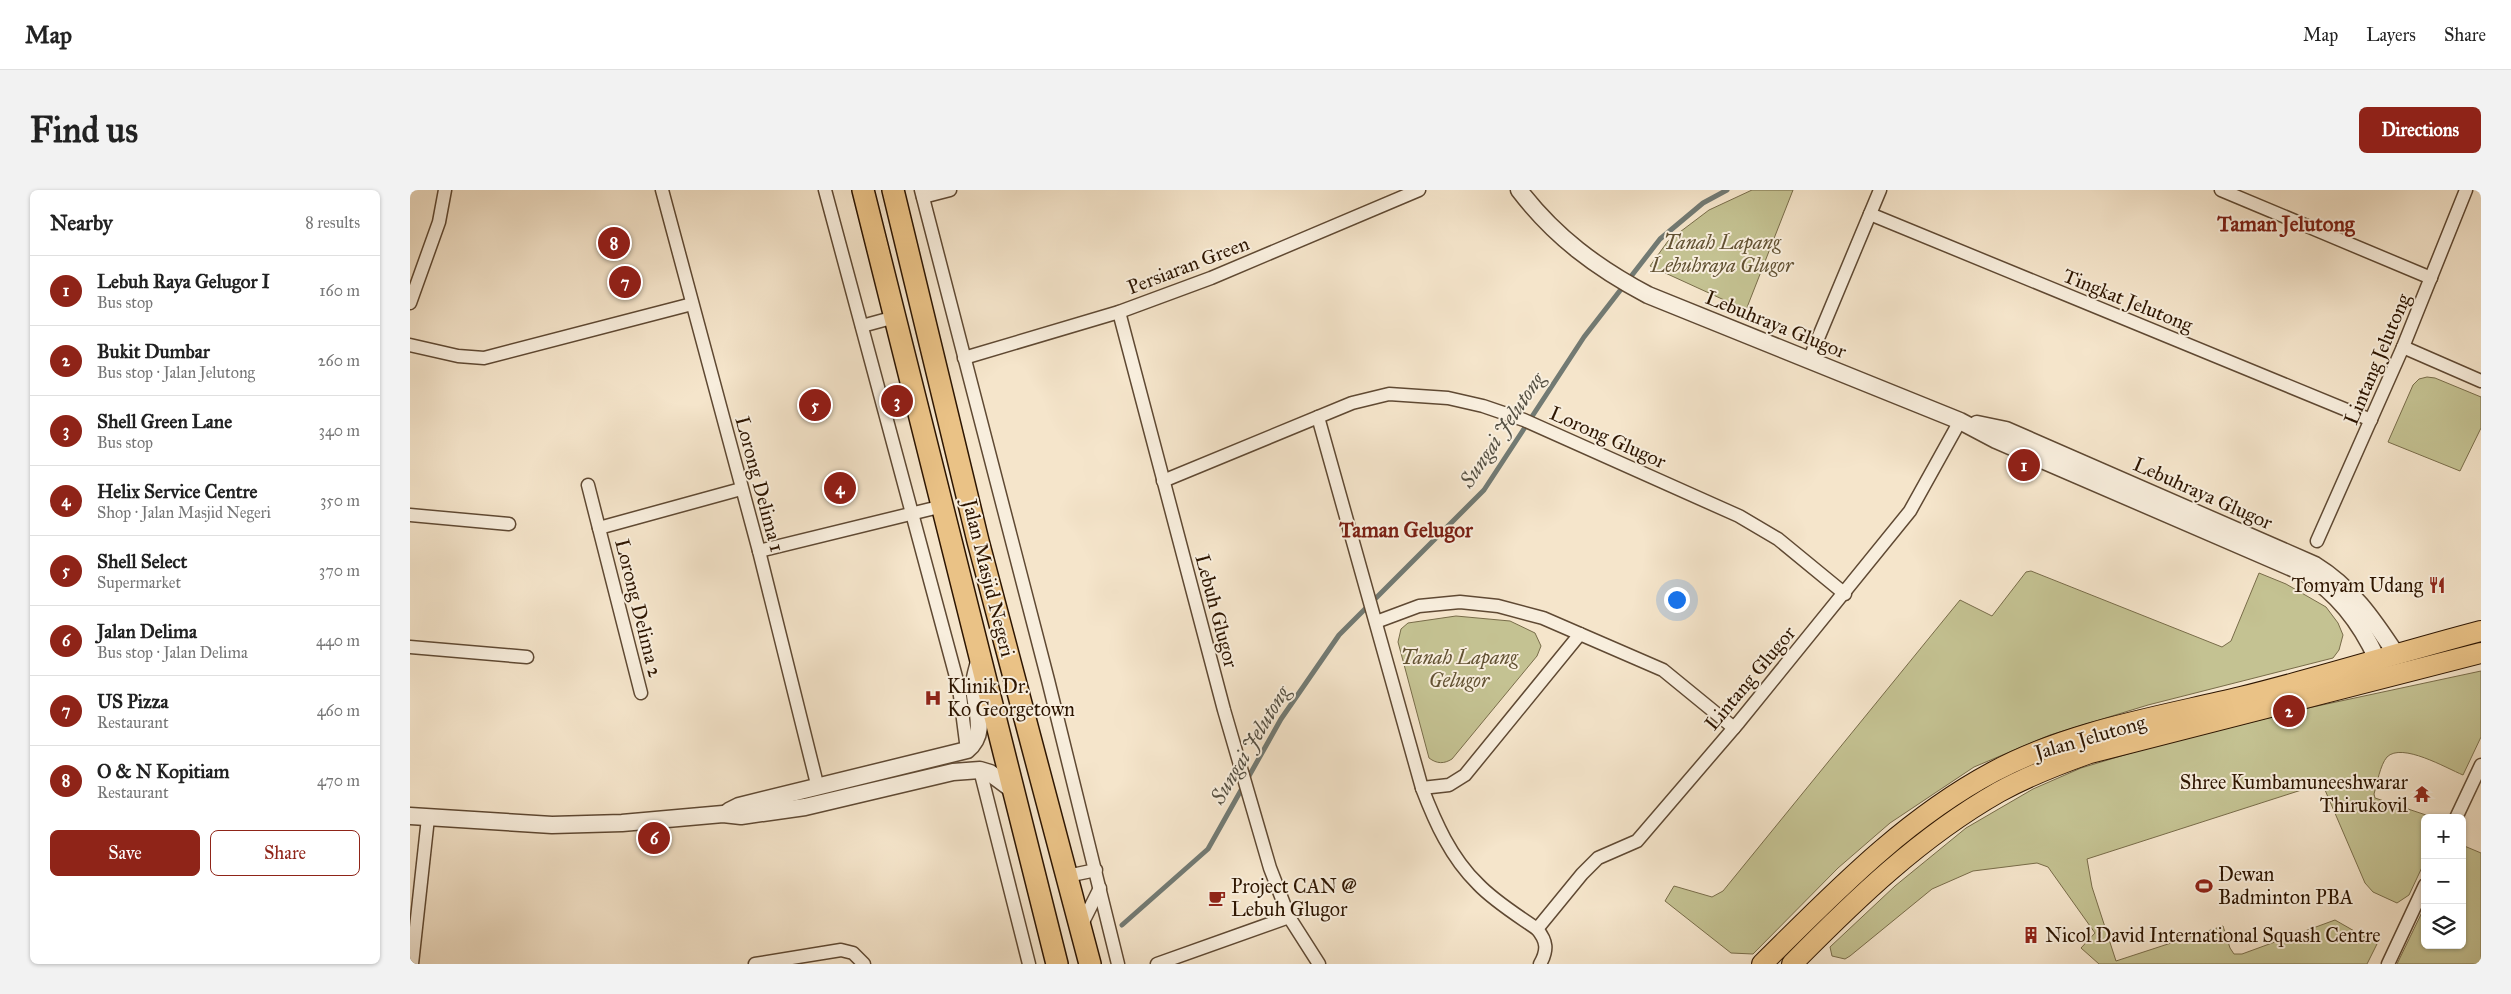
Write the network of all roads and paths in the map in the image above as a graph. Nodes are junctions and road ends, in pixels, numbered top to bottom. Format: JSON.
{"nodes":[{"id":1,"x":442,"y":190,"type":"edge"},
{"id":2,"x":662,"y":190,"type":"edge"},
{"id":3,"x":824,"y":190,"type":"edge"},
{"id":4,"x":863,"y":190,"type":"edge"},
{"id":5,"x":893,"y":190,"type":"edge"},
{"id":6,"x":950,"y":190,"type":"edge"},
{"id":7,"x":1419,"y":190,"type":"edge"},
{"id":8,"x":1519,"y":190,"type":"edge"},
{"id":9,"x":1880,"y":190,"type":"edge"},
{"id":10,"x":2221,"y":190,"type":"edge"},
{"id":11,"x":2466,"y":190,"type":"edge"},
{"id":12,"x":922,"y":193,"type":"edge"},
{"id":13,"x":1870,"y":214,"type":"junction"},
{"id":14,"x":2431,"y":278,"type":"junction"},
{"id":15,"x":410,"y":303,"type":"edge"},
{"id":16,"x":692,"y":304,"type":"junction"},
{"id":17,"x":1119,"y":312,"type":"junction"},
{"id":18,"x":895,"y":317,"type":"junction"},
{"id":19,"x":862,"y":326,"type":"junction"},
{"id":20,"x":410,"y":345,"type":"edge"},
{"id":21,"x":2403,"y":347,"type":"junction"},
{"id":22,"x":964,"y":358,"type":"junction"},
{"id":23,"x":1809,"y":360,"type":"junction"},
{"id":24,"x":2481,"y":381,"type":"edge"},
{"id":25,"x":1318,"y":417,"type":"junction"},
{"id":26,"x":2372,"y":420,"type":"junction"},
{"id":27,"x":1960,"y":421,"type":"junction"},
{"id":28,"x":1164,"y":481,"type":"junction"},
{"id":29,"x":588,"y":485,"type":"dead end"},
{"id":30,"x":741,"y":489,"type":"junction"},
{"id":31,"x":943,"y":506,"type":"junction"},
{"id":32,"x":914,"y":513,"type":"junction"},
{"id":33,"x":410,"y":515,"type":"edge"},
{"id":34,"x":508,"y":524,"type":"dead end"},
{"id":35,"x":600,"y":528,"type":"junction"},
{"id":36,"x":2317,"y":541,"type":"dead end"},
{"id":37,"x":759,"y":551,"type":"junction"},
{"id":38,"x":1846,"y":594,"type":"junction"},
{"id":39,"x":1375,"y":618,"type":"junction"},
{"id":40,"x":2481,"y":630,"type":"edge"},
{"id":41,"x":1580,"y":634,"type":"junction"},
{"id":42,"x":410,"y":647,"type":"edge"},
{"id":43,"x":2481,"y":653,"type":"edge"},
{"id":44,"x":980,"y":656,"type":"junction"},
{"id":45,"x":527,"y":657,"type":"dead end"},
{"id":46,"x":2387,"y":658,"type":"junction"},
{"id":47,"x":2424,"y":668,"type":"junction"},
{"id":48,"x":2350,"y":686,"type":"junction"},
{"id":49,"x":641,"y":693,"type":"dead end"},
{"id":50,"x":1734,"y":728,"type":"junction"},
{"id":51,"x":967,"y":750,"type":"junction"},
{"id":52,"x":2481,"y":764,"type":"edge"},
{"id":53,"x":980,"y":770,"type":"junction"},
{"id":54,"x":818,"y":788,"type":"junction"},
{"id":55,"x":1422,"y":788,"type":"junction"},
{"id":56,"x":1013,"y":790,"type":"junction"},
{"id":57,"x":723,"y":814,"type":"junction"},
{"id":58,"x":2458,"y":814,"type":"edge"},
{"id":59,"x":410,"y":816,"type":"edge"},
{"id":60,"x":428,"y":818,"type":"junction"},
{"id":61,"x":1096,"y":870,"type":"junction"},
{"id":62,"x":1067,"y":876,"type":"junction"},
{"id":63,"x":1100,"y":888,"type":"junction"},
{"id":64,"x":2421,"y":893,"type":"edge"},
{"id":65,"x":1289,"y":917,"type":"junction"},
{"id":66,"x":1081,"y":926,"type":"junction"},
{"id":67,"x":1536,"y":929,"type":"junction"},
{"id":68,"x":412,"y":964,"type":"edge"},
{"id":69,"x":755,"y":964,"type":"edge"},
{"id":70,"x":864,"y":964,"type":"edge"},
{"id":71,"x":1030,"y":964,"type":"edge"},
{"id":72,"x":1057,"y":964,"type":"edge"},
{"id":73,"x":1090,"y":964,"type":"edge"},
{"id":74,"x":1118,"y":964,"type":"edge"},
{"id":75,"x":1158,"y":964,"type":"edge"},
{"id":76,"x":1319,"y":964,"type":"edge"},
{"id":77,"x":1540,"y":964,"type":"edge"},
{"id":78,"x":1762,"y":964,"type":"edge"},
{"id":79,"x":1792,"y":964,"type":"edge"},
{"id":80,"x":2388,"y":964,"type":"edge"}],
"edges":[{"from":1,"to":15,"type":"street"},
{"from":2,"to":16,"type":"street","name":"Lorong Delima 1"},
{"from":3,"to":19,"type":"street"},
{"from":4,"to":18,"type":"highway","name":"Jalan Masjid Negeri"},
{"from":5,"to":62,"type":"highway","name":"Jalan Masjid Negeri"},
{"from":6,"to":12,"type":"street"},
{"from":7,"to":17,"type":"street","name":"Persiaran Green"},
{"from":8,"to":23,"type":"street","name":"Lebuhraya Glugor"},
{"from":9,"to":13,"type":"street"},
{"from":10,"to":14,"type":"street"},
{"from":11,"to":14,"type":"street","name":"Lintang Jelutong"},
{"from":12,"to":22,"type":"street"},
{"from":13,"to":23,"type":"street"},
{"from":13,"to":26,"type":"street","name":"Tingkat Jelutong"},
{"from":14,"to":21,"type":"street","name":"Lintang Jelutong"},
{"from":16,"to":20,"type":"street"},
{"from":16,"to":30,"type":"street","name":"Lorong Delima 1"},
{"from":17,"to":22,"type":"street","name":"Persiaran Green"},
{"from":17,"to":28,"type":"street","name":"Lebuh Glugor"},
{"from":18,"to":19,"type":"street"},
{"from":18,"to":31,"type":"highway","name":"Jalan Masjid Negeri"},
{"from":19,"to":32,"type":"street"},
{"from":21,"to":24,"type":"street"},
{"from":21,"to":26,"type":"street","name":"Lintang Jelutong"},
{"from":22,"to":61,"type":"street"},
{"from":23,"to":27,"type":"street","name":"Lebuhraya Glugor"},
{"from":25,"to":28,"type":"street","name":"Lorong Glugor"},
{"from":25,"to":38,"type":"street","name":"Lorong Glugor"},
{"from":25,"to":39,"type":"street"},
{"from":26,"to":36,"type":"street","name":"Lintang Jelutong"},
{"from":27,"to":38,"type":"street","name":"Lintang Glugor"},
{"from":27,"to":46,"type":"street","name":"Lebuhraya Glugor"},
{"from":28,"to":65,"type":"street","name":"Lebuh Glugor"},
{"from":29,"to":35,"type":"street"},
{"from":30,"to":35,"type":"street","name":"Lorong Delima 2"},
{"from":30,"to":37,"type":"street","name":"Lorong Delima 1"},
{"from":31,"to":32,"type":"street"},
{"from":31,"to":44,"type":"highway","name":"Jalan Masjid Negeri"},
{"from":32,"to":37,"type":"street"},
{"from":32,"to":51,"type":"street"},
{"from":33,"to":34,"type":"street"},
{"from":35,"to":49,"type":"street","name":"Lorong Delima 2"},
{"from":37,"to":54,"type":"street","name":"Lorong Delima 1"},
{"from":38,"to":50,"type":"street","name":"Lintang Glugor"},
{"from":39,"to":41,"type":"street"},
{"from":39,"to":55,"type":"street"},
{"from":40,"to":46,"type":"main road","name":"Jalan Jelutong"},
{"from":41,"to":50,"type":"street"},
{"from":41,"to":55,"type":"street"},
{"from":42,"to":45,"type":"street"},
{"from":43,"to":47,"type":"main road","name":"Jalan Jelutong"},
{"from":44,"to":51,"type":"street"},
{"from":44,"to":56,"type":"highway","name":"Jalan Masjid Negeri"},
{"from":46,"to":47,"type":"main road"},
{"from":46,"to":48,"type":"main road"},
{"from":46,"to":78,"type":"main road","name":"Jalan Jelutong"},
{"from":47,"to":48,"type":"main road","name":"Jalan Jelutong"},
{"from":48,"to":79,"type":"main road","name":"Jalan Jelutong"},
{"from":50,"to":67,"type":"street","name":"Lintang Glugor"},
{"from":51,"to":54,"type":"street"},
{"from":52,"to":58,"type":"street"},
{"from":53,"to":56,"type":"street"},
{"from":53,"to":57,"type":"street"},
{"from":53,"to":71,"type":"street"},
{"from":54,"to":57,"type":"street"},
{"from":55,"to":67,"type":"street"},
{"from":56,"to":72,"type":"highway","name":"Jalan Masjid Negeri"},
{"from":57,"to":60,"type":"street"},
{"from":59,"to":60,"type":"street"},
{"from":60,"to":68,"type":"street"},
{"from":61,"to":62,"type":"street"},
{"from":61,"to":63,"type":"street"},
{"from":62,"to":66,"type":"highway","name":"Jalan Masjid Negeri"},
{"from":63,"to":66,"type":"street"},
{"from":63,"to":74,"type":"street"},
{"from":64,"to":80,"type":"street"},
{"from":65,"to":75,"type":"street"},
{"from":65,"to":76,"type":"street","name":"Lebuh Glugor"},
{"from":66,"to":73,"type":"highway","name":"Jalan Masjid Negeri"},
{"from":67,"to":77,"type":"street"},
{"from":69,"to":70,"type":"street"}]}
